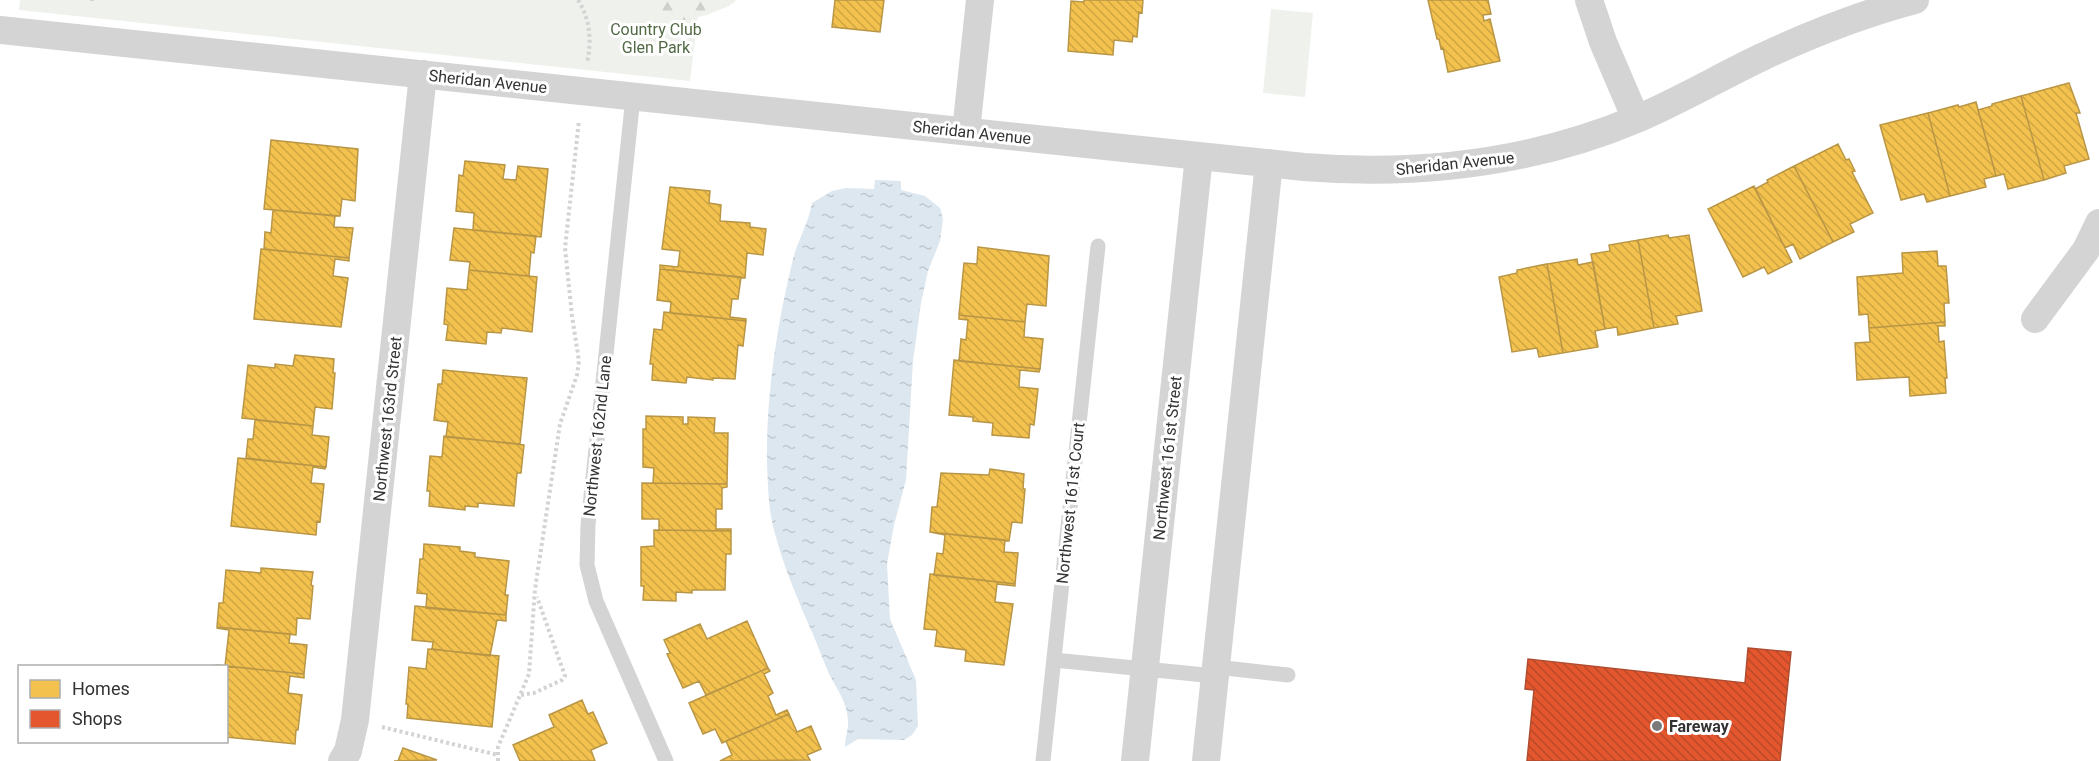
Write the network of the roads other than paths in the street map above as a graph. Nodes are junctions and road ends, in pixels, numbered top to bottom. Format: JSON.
{"nodes":[{"id":1,"x":980,"y":0,"type":"edge"},
{"id":2,"x":1588,"y":0,"type":"edge"},
{"id":3,"x":1915,"y":0,"type":"edge"},
{"id":4,"x":0,"y":30,"type":"edge"},
{"id":5,"x":423,"y":75,"type":"junction"},
{"id":6,"x":633,"y":97,"type":"junction"},
{"id":7,"x":1636,"y":119,"type":"junction"},
{"id":8,"x":966,"y":132,"type":"junction"},
{"id":9,"x":1199,"y":156,"type":"junction"},
{"id":10,"x":1269,"y":163,"type":"junction"},
{"id":11,"x":2099,"y":224,"type":"edge"},
{"id":12,"x":1098,"y":246,"type":"dead end"},
{"id":13,"x":2035,"y":319,"type":"dead end"},
{"id":14,"x":1054,"y":660,"type":"junction"},
{"id":15,"x":1144,"y":669,"type":"junction"},
{"id":16,"x":1216,"y":672,"type":"junction"},
{"id":17,"x":1288,"y":675,"type":"dead end"},
{"id":18,"x":342,"y":761,"type":"edge"},
{"id":19,"x":666,"y":761,"type":"edge"},
{"id":20,"x":1043,"y":761,"type":"edge"},
{"id":21,"x":1135,"y":761,"type":"edge"},
{"id":22,"x":1206,"y":761,"type":"edge"}],
"edges":[{"from":1,"to":8,"type":"street"},
{"from":2,"to":7,"type":"street"},
{"from":3,"to":7,"type":"street","name":"Sheridan Avenue"},
{"from":4,"to":5,"type":"street","name":"Sheridan Avenue"},
{"from":5,"to":6,"type":"street","name":"Sheridan Avenue"},
{"from":5,"to":18,"type":"street","name":"Northwest 163rd Street"},
{"from":6,"to":8,"type":"street","name":"Sheridan Avenue"},
{"from":6,"to":19,"type":"lane","name":"Northwest 162nd Lane"},
{"from":7,"to":10,"type":"street","name":"Sheridan Avenue"},
{"from":8,"to":9,"type":"street","name":"Sheridan Avenue"},
{"from":9,"to":10,"type":"street","name":"Sheridan Avenue"},
{"from":9,"to":15,"type":"street","name":"Northwest 161st Street"},
{"from":10,"to":16,"type":"street"},
{"from":11,"to":13,"type":"street"},
{"from":12,"to":14,"type":"lane","name":"Northwest 161st Court"},
{"from":14,"to":15,"type":"lane"},
{"from":14,"to":20,"type":"lane","name":"Northwest 161st Court"},
{"from":15,"to":16,"type":"lane"},
{"from":15,"to":21,"type":"street","name":"Northwest 161st Street"},
{"from":16,"to":17,"type":"lane"},
{"from":16,"to":22,"type":"street"}]}
